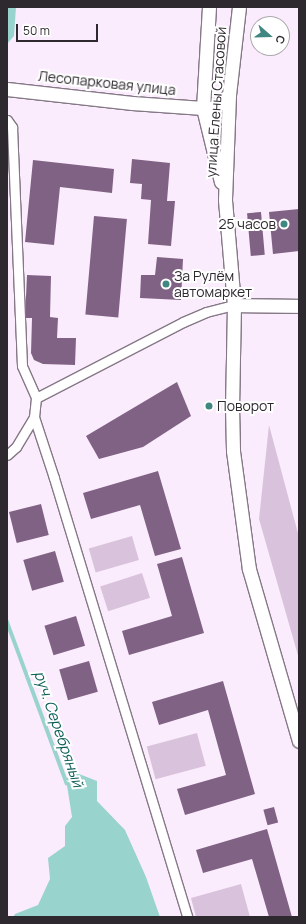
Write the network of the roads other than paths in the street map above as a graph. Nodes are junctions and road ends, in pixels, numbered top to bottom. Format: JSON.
{"nodes":[{"id":1,"x":209,"y":7,"type":"edge"},
{"id":2,"x":239,"y":7,"type":"edge"},
{"id":3,"x":7,"y":89,"type":"edge"},
{"id":4,"x":229,"y":95,"type":"junction"},
{"id":5,"x":203,"y":108,"type":"junction"},
{"id":6,"x":7,"y":120,"type":"edge"},
{"id":7,"x":225,"y":200,"type":"junction"},
{"id":8,"x":234,"y":305,"type":"junction"},
{"id":9,"x":299,"y":306,"type":"edge"},
{"id":10,"x":36,"y":398,"type":"junction"},
{"id":11,"x":34,"y":417,"type":"junction"},
{"id":12,"x":7,"y":455,"type":"edge"},
{"id":13,"x":299,"y":741,"type":"edge"},
{"id":14,"x":187,"y":917,"type":"edge"}],
"edges":[{"from":1,"to":5,"type":"main road","name":"улица Елены Стасовой"},
{"from":2,"to":4,"type":"main road","name":"улица Елены Стасовой"},
{"from":3,"to":5,"type":"main road","name":"Лесопарковая улица"},
{"from":4,"to":5,"type":"main road"},
{"from":4,"to":7,"type":"main road","name":"улица Елены Стасовой"},
{"from":5,"to":7,"type":"main road","name":"улица Елены Стасовой"},
{"from":6,"to":10,"type":"street"},
{"from":7,"to":8,"type":"main road","name":"улица Елены Стасовой"},
{"from":8,"to":9,"type":"main road"},
{"from":8,"to":10,"type":"street"},
{"from":8,"to":13,"type":"main road","name":"улица Елены Стасовой"},
{"from":10,"to":11,"type":"street"},
{"from":11,"to":12,"type":"street"},
{"from":11,"to":14,"type":"street"}]}
